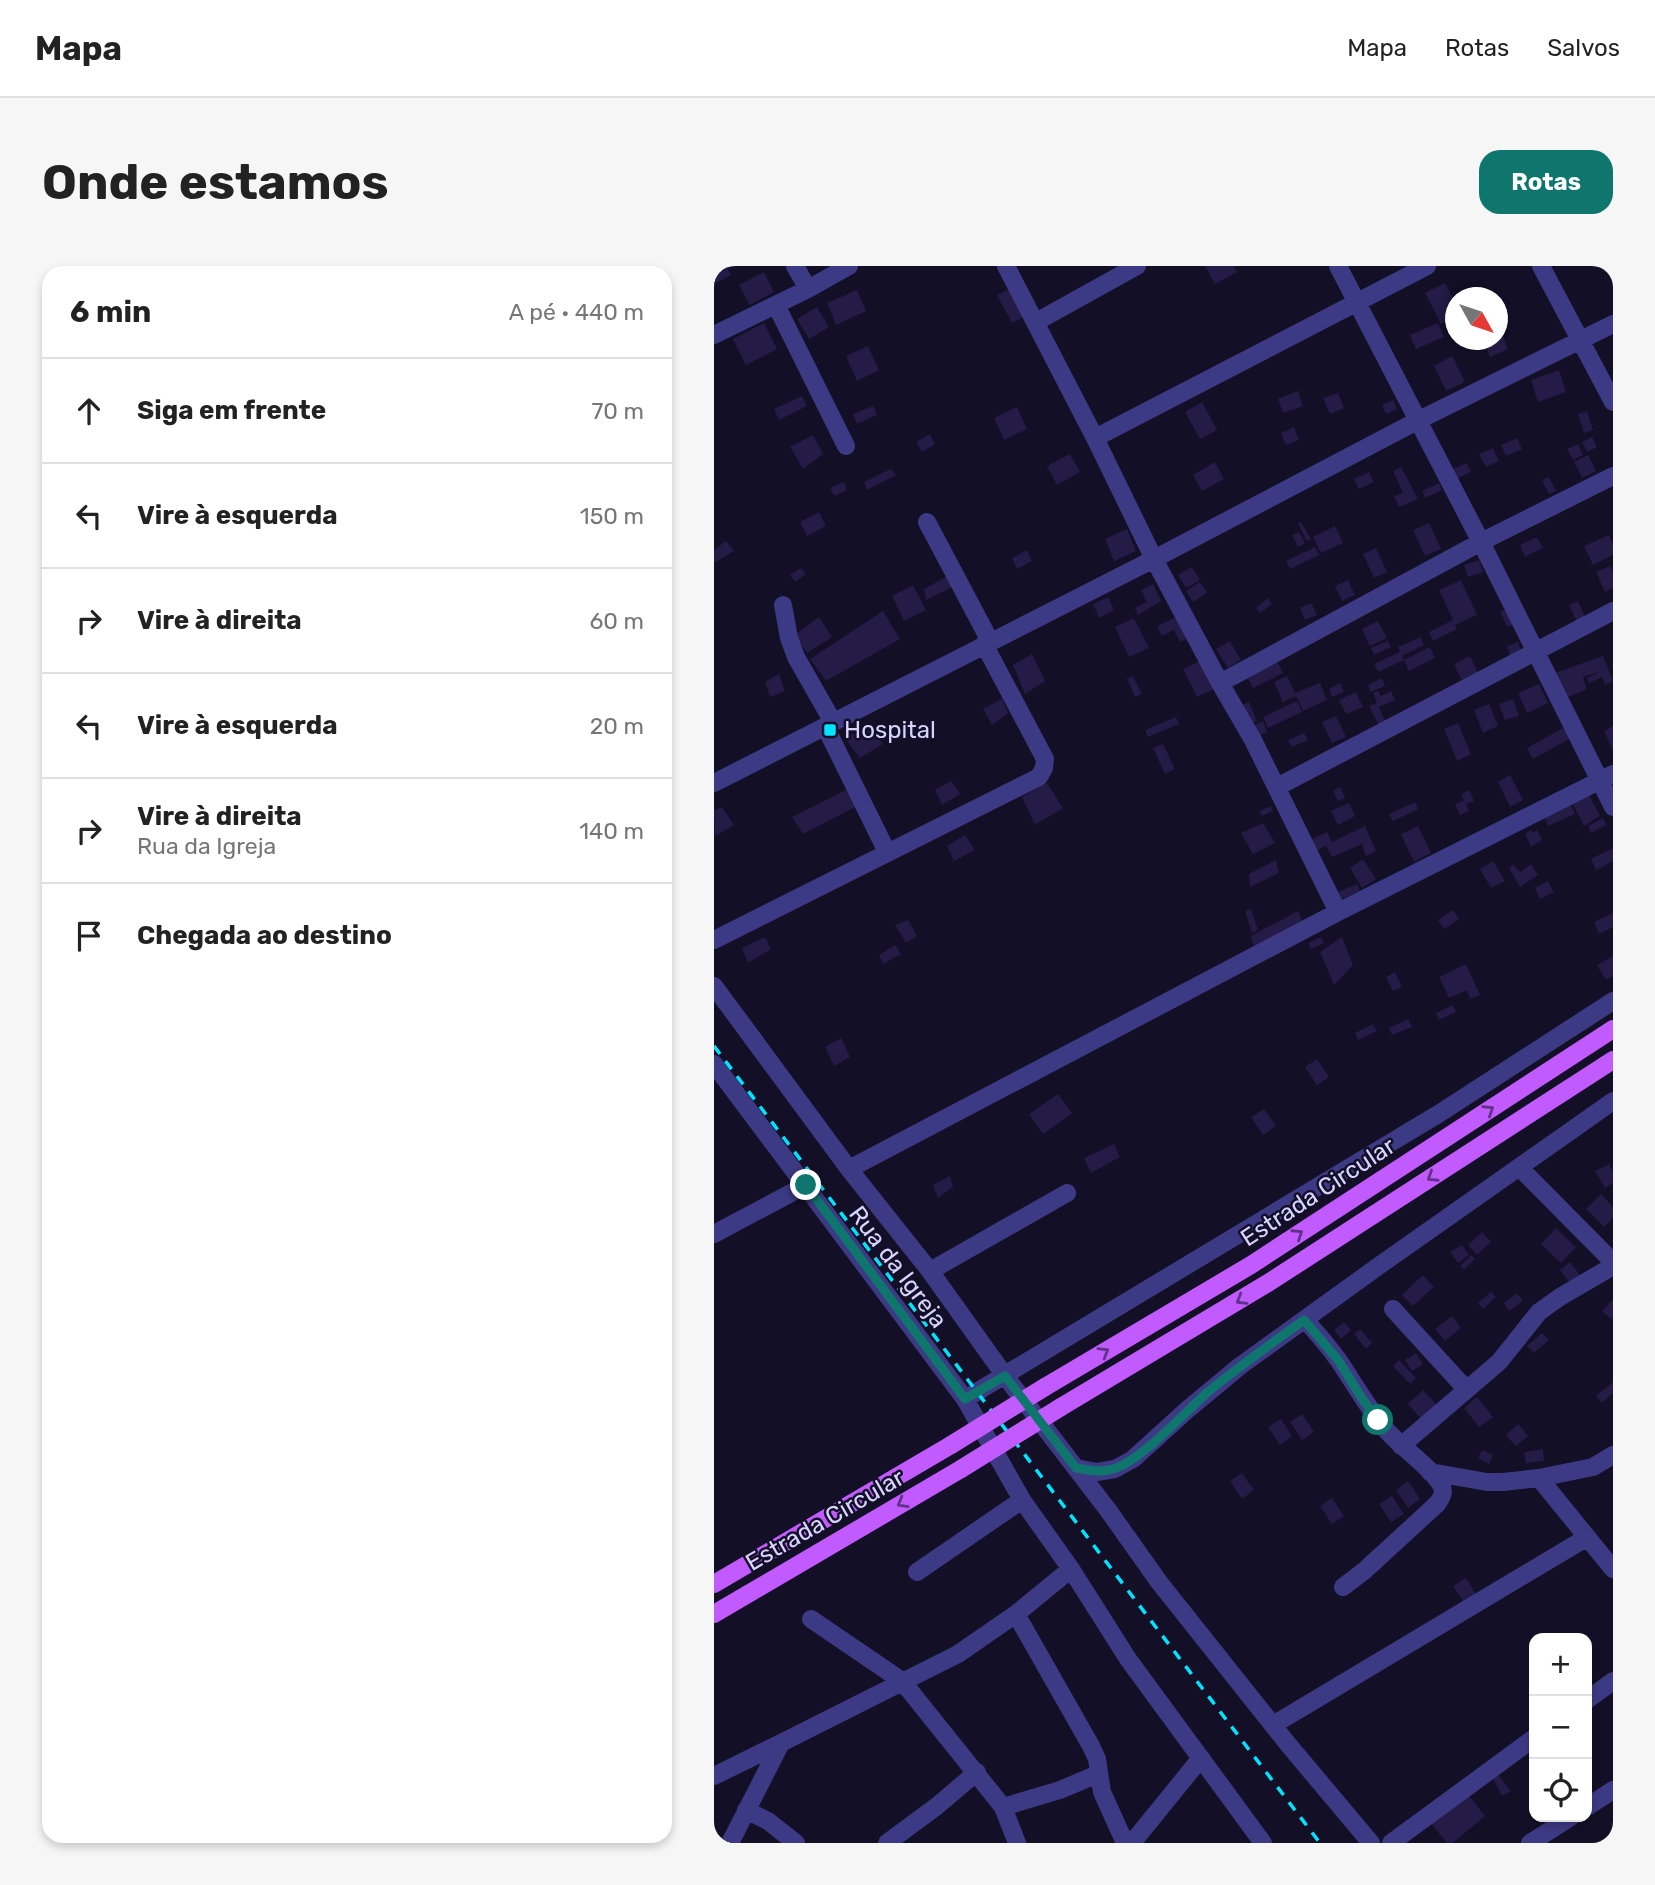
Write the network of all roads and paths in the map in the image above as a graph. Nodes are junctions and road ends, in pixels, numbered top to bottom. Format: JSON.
{"nodes":[{"id":1,"x":796,"y":266,"type":"edge"},
{"id":2,"x":849,"y":266,"type":"edge"},
{"id":3,"x":1006,"y":266,"type":"edge"},
{"id":4,"x":1137,"y":266,"type":"edge"},
{"id":5,"x":1338,"y":266,"type":"edge"},
{"id":6,"x":1427,"y":266,"type":"edge"},
{"id":7,"x":1541,"y":266,"type":"edge"},
{"id":8,"x":807,"y":289,"type":"junction"},
{"id":9,"x":1357,"y":301,"type":"junction"},
{"id":10,"x":776,"y":305,"type":"junction"},
{"id":11,"x":1036,"y":322,"type":"junction"},
{"id":12,"x":1613,"y":324,"type":"edge"},
{"id":13,"x":714,"y":335,"type":"edge"},
{"id":14,"x":1581,"y":340,"type":"junction"},
{"id":15,"x":1613,"y":402,"type":"edge"},
{"id":16,"x":1417,"y":421,"type":"junction"},
{"id":17,"x":1095,"y":438,"type":"junction"},
{"id":18,"x":846,"y":446,"type":"dead end"},
{"id":19,"x":1613,"y":476,"type":"edge"},
{"id":20,"x":927,"y":522,"type":"dead end"},
{"id":21,"x":1480,"y":542,"type":"junction"},
{"id":22,"x":1154,"y":559,"type":"junction"},
{"id":23,"x":783,"y":605,"type":"dead end"},
{"id":24,"x":1613,"y":611,"type":"edge"},
{"id":25,"x":987,"y":643,"type":"junction"},
{"id":26,"x":1536,"y":652,"type":"junction"},
{"id":27,"x":1220,"y":682,"type":"junction"},
{"id":28,"x":829,"y":724,"type":"junction"},
{"id":29,"x":1606,"y":777,"type":"edge"},
{"id":30,"x":714,"y":783,"type":"edge"},
{"id":31,"x":1277,"y":787,"type":"junction"},
{"id":32,"x":1613,"y":807,"type":"edge"},
{"id":33,"x":887,"y":852,"type":"junction"},
{"id":34,"x":1338,"y":912,"type":"junction"},
{"id":35,"x":714,"y":940,"type":"edge"},
{"id":36,"x":714,"y":986,"type":"edge"},
{"id":37,"x":1613,"y":1001,"type":"edge"},
{"id":38,"x":1613,"y":1030,"type":"edge"},
{"id":39,"x":1613,"y":1060,"type":"edge"},
{"id":40,"x":714,"y":1065,"type":"edge"},
{"id":41,"x":1613,"y":1101,"type":"edge"},
{"id":42,"x":1519,"y":1167,"type":"junction"},
{"id":43,"x":849,"y":1169,"type":"junction"},
{"id":44,"x":806,"y":1185,"type":"junction"},
{"id":45,"x":1067,"y":1193,"type":"dead end"},
{"id":46,"x":714,"y":1234,"type":"edge"},
{"id":47,"x":1613,"y":1264,"type":"edge"},
{"id":48,"x":930,"y":1271,"type":"junction"},
{"id":49,"x":1393,"y":1309,"type":"dead end"},
{"id":50,"x":1304,"y":1320,"type":"junction"},
{"id":51,"x":1005,"y":1376,"type":"junction"},
{"id":52,"x":1466,"y":1389,"type":"junction"},
{"id":53,"x":965,"y":1399,"type":"junction"},
{"id":54,"x":1401,"y":1446,"type":"junction"},
{"id":55,"x":1613,"y":1455,"type":"edge"},
{"id":56,"x":1076,"y":1468,"type":"junction"},
{"id":57,"x":1430,"y":1472,"type":"junction"},
{"id":58,"x":1539,"y":1478,"type":"junction"},
{"id":59,"x":1022,"y":1500,"type":"junction"},
{"id":60,"x":1586,"y":1538,"type":"junction"},
{"id":61,"x":1071,"y":1569,"type":"junction"},
{"id":62,"x":1613,"y":1569,"type":"edge"},
{"id":63,"x":917,"y":1572,"type":"dead end"},
{"id":64,"x":714,"y":1584,"type":"edge"},
{"id":65,"x":1343,"y":1587,"type":"dead end"},
{"id":66,"x":714,"y":1614,"type":"edge"},
{"id":67,"x":1016,"y":1614,"type":"junction"},
{"id":68,"x":811,"y":1619,"type":"dead end"},
{"id":69,"x":902,"y":1681,"type":"junction"},
{"id":70,"x":1613,"y":1681,"type":"edge"},
{"id":71,"x":1592,"y":1696,"type":"edge"},
{"id":72,"x":1272,"y":1725,"type":"junction"},
{"id":73,"x":1529,"y":1742,"type":"edge"},
{"id":74,"x":781,"y":1743,"type":"junction"},
{"id":75,"x":1201,"y":1758,"type":"junction"},
{"id":76,"x":977,"y":1772,"type":"junction"},
{"id":77,"x":1098,"y":1774,"type":"junction"},
{"id":78,"x":714,"y":1776,"type":"edge"},
{"id":79,"x":1613,"y":1790,"type":"edge"},
{"id":80,"x":1592,"y":1804,"type":"edge"},
{"id":81,"x":1003,"y":1807,"type":"junction"},
{"id":82,"x":746,"y":1810,"type":"junction"},
{"id":83,"x":1563,"y":1822,"type":"edge"},
{"id":84,"x":730,"y":1843,"type":"edge"},
{"id":85,"x":796,"y":1843,"type":"edge"},
{"id":86,"x":887,"y":1843,"type":"edge"},
{"id":87,"x":1017,"y":1843,"type":"edge"},
{"id":88,"x":1125,"y":1843,"type":"edge"},
{"id":89,"x":1132,"y":1843,"type":"edge"},
{"id":90,"x":1263,"y":1843,"type":"edge"},
{"id":91,"x":1371,"y":1843,"type":"edge"},
{"id":92,"x":1391,"y":1843,"type":"edge"},
{"id":93,"x":1530,"y":1843,"type":"edge"}],
"edges":[{"from":1,"to":8,"type":"street"},
{"from":2,"to":8,"type":"street"},
{"from":3,"to":11,"type":"street"},
{"from":4,"to":11,"type":"street"},
{"from":5,"to":9,"type":"street"},
{"from":6,"to":9,"type":"street"},
{"from":7,"to":14,"type":"street"},
{"from":8,"to":10,"type":"street"},
{"from":9,"to":16,"type":"street"},
{"from":9,"to":17,"type":"street"},
{"from":10,"to":13,"type":"street"},
{"from":10,"to":18,"type":"street"},
{"from":11,"to":17,"type":"street"},
{"from":12,"to":14,"type":"street"},
{"from":14,"to":15,"type":"street"},
{"from":14,"to":16,"type":"street"},
{"from":16,"to":21,"type":"street"},
{"from":16,"to":22,"type":"street"},
{"from":17,"to":22,"type":"street"},
{"from":19,"to":21,"type":"street"},
{"from":20,"to":25,"type":"street"},
{"from":21,"to":26,"type":"street"},
{"from":21,"to":27,"type":"street"},
{"from":22,"to":25,"type":"street"},
{"from":22,"to":27,"type":"street"},
{"from":23,"to":28,"type":"street"},
{"from":24,"to":26,"type":"street"},
{"from":25,"to":28,"type":"street"},
{"from":25,"to":33,"type":"street"},
{"from":26,"to":29,"type":"street"},
{"from":26,"to":31,"type":"street"},
{"from":27,"to":31,"type":"street"},
{"from":28,"to":30,"type":"street"},
{"from":28,"to":33,"type":"street"},
{"from":29,"to":32,"type":"street"},
{"from":29,"to":34,"type":"street"},
{"from":31,"to":34,"type":"street"},
{"from":33,"to":35,"type":"street"},
{"from":34,"to":43,"type":"street"},
{"from":36,"to":43,"type":"street"},
{"from":37,"to":51,"type":"street"},
{"from":64,"to":38,"type":"main road","name":"Estrada Circular","one_way":true,"bridge":true},
{"from":39,"to":66,"type":"main road","name":"Estrada Circular","one_way":true,"bridge":true},
{"from":40,"to":44,"type":"street","name":"Rua da Igreja"},
{"from":41,"to":42,"type":"street"},
{"from":42,"to":47,"type":"street"},
{"from":42,"to":50,"type":"street"},
{"from":43,"to":48,"type":"street"},
{"from":44,"to":46,"type":"street"},
{"from":44,"to":53,"type":"street","name":"Rua da Igreja"},
{"from":45,"to":48,"type":"street"},
{"from":47,"to":52,"type":"street"},
{"from":48,"to":51,"type":"street"},
{"from":49,"to":52,"type":"street"},
{"from":50,"to":54,"type":"street"},
{"from":50,"to":56,"type":"street"},
{"from":51,"to":53,"type":"street"},
{"from":51,"to":56,"type":"street"},
{"from":52,"to":54,"type":"street"},
{"from":53,"to":59,"type":"street","name":"Rua da Igreja"},
{"from":54,"to":57,"type":"street"},
{"from":55,"to":58,"type":"street"},
{"from":56,"to":72,"type":"street"},
{"from":57,"to":58,"type":"street"},
{"from":57,"to":65,"type":"street"},
{"from":58,"to":60,"type":"street"},
{"from":59,"to":61,"type":"street","name":"Rua da Igreja"},
{"from":59,"to":63,"type":"street"},
{"from":60,"to":62,"type":"street"},
{"from":60,"to":72,"type":"street"},
{"from":61,"to":67,"type":"street"},
{"from":61,"to":75,"type":"street","name":"Rua da Igreja"},
{"from":67,"to":69,"type":"street"},
{"from":67,"to":77,"type":"street"},
{"from":68,"to":69,"type":"street"},
{"from":69,"to":74,"type":"street"},
{"from":69,"to":76,"type":"street"},
{"from":70,"to":71,"type":"street"},
{"from":72,"to":91,"type":"street"},
{"from":73,"to":92,"type":"street"},
{"from":74,"to":78,"type":"street"},
{"from":74,"to":82,"type":"street"},
{"from":75,"to":89,"type":"street"},
{"from":75,"to":90,"type":"street","name":"Rua da Igreja"},
{"from":76,"to":81,"type":"street"},
{"from":76,"to":86,"type":"street"},
{"from":77,"to":81,"type":"street"},
{"from":77,"to":88,"type":"street"},
{"from":79,"to":80,"type":"street"},
{"from":81,"to":87,"type":"street"},
{"from":82,"to":84,"type":"street"},
{"from":82,"to":85,"type":"street"},
{"from":83,"to":93,"type":"street"}]}
